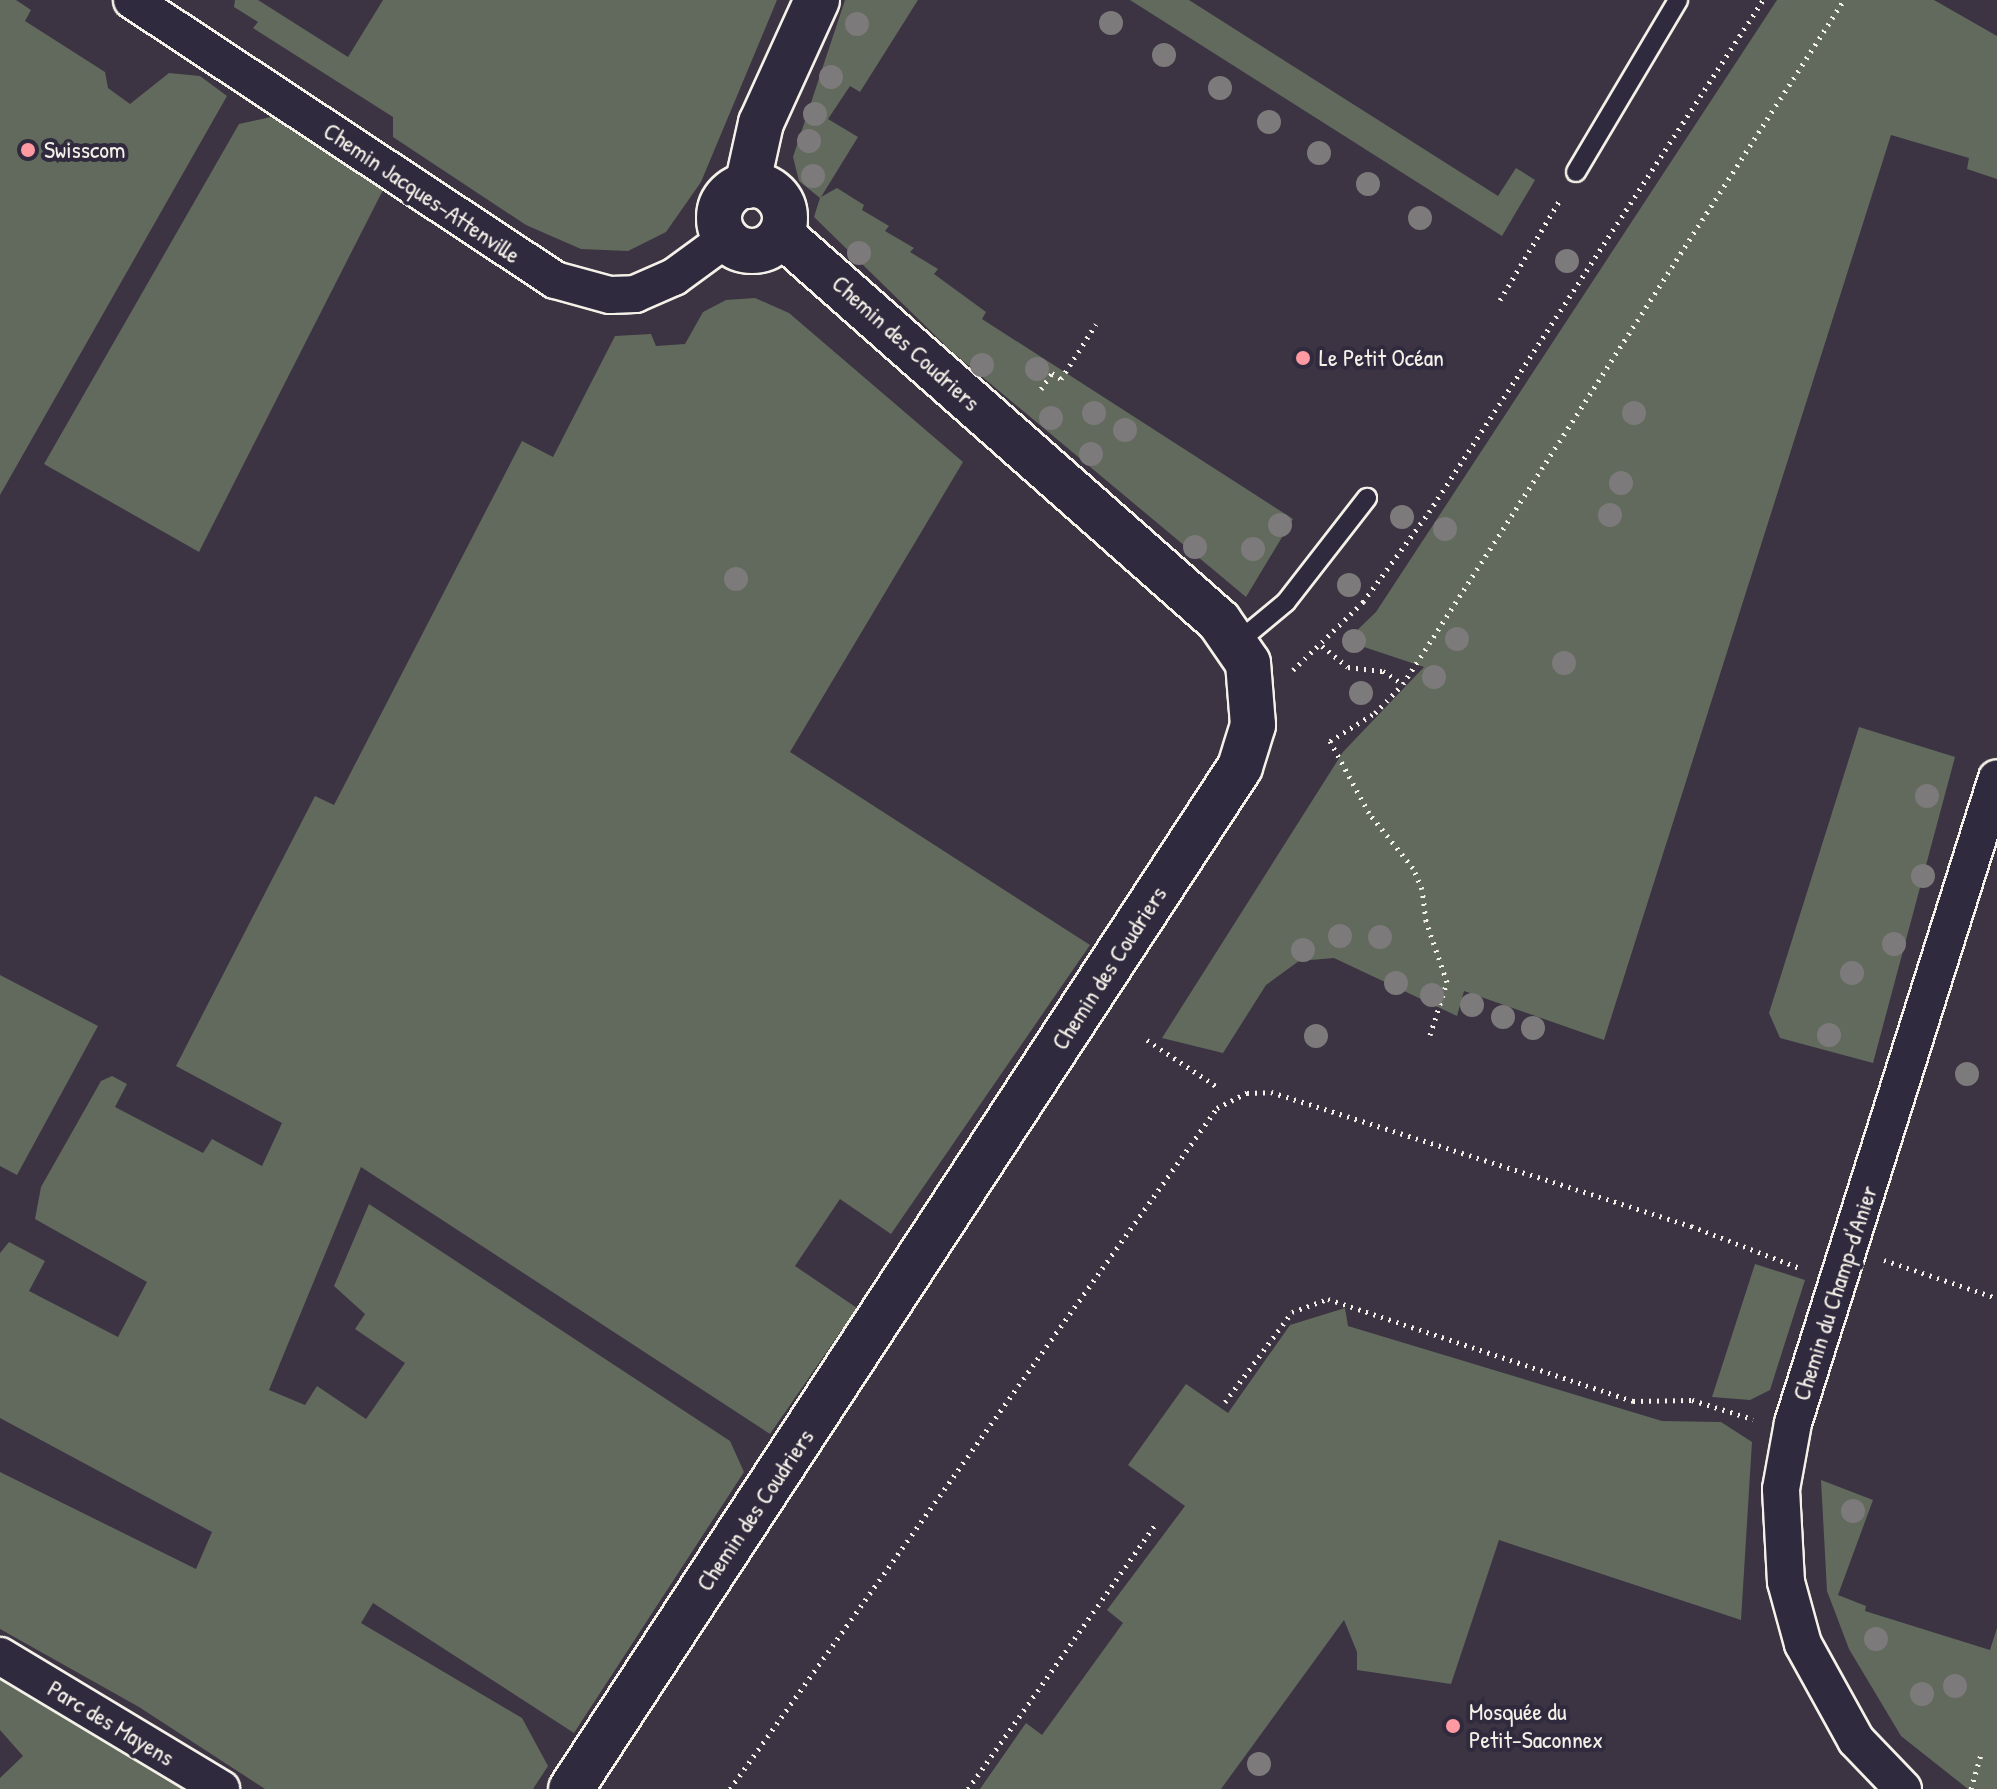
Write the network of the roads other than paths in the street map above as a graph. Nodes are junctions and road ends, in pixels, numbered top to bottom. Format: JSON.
{"nodes":[{"id":1,"x":132,"y":0,"type":"edge"},
{"id":2,"x":817,"y":0,"type":"edge"},
{"id":3,"x":1678,"y":0,"type":"edge"},
{"id":4,"x":1576,"y":172,"type":"road end"},
{"id":5,"x":747,"y":186,"type":"junction"},
{"id":6,"x":781,"y":234,"type":"junction"},
{"id":7,"x":726,"y":239,"type":"junction"},
{"id":8,"x":1367,"y":498,"type":"dead end"},
{"id":9,"x":1238,"y":642,"type":"junction"},
{"id":10,"x":1997,"y":778,"type":"edge"},
{"id":11,"x":0,"y":1656,"type":"edge"},
{"id":12,"x":1896,"y":1787,"type":"edge"},
{"id":13,"x":221,"y":1789,"type":"edge"},
{"id":14,"x":571,"y":1789,"type":"edge"}],
"edges":[{"from":1,"to":7,"type":"street","name":"Chemin Jacques-Attenville"},
{"from":2,"to":5,"type":"street"},
{"from":3,"to":4,"type":"lane"},
{"from":5,"to":6,"type":"street"},
{"from":5,"to":7,"type":"street"},
{"from":6,"to":7,"type":"street"},
{"from":6,"to":9,"type":"street","name":"Chemin des Coudriers"},
{"from":8,"to":9,"type":"lane"},
{"from":9,"to":14,"type":"street","name":"Chemin des Coudriers"},
{"from":10,"to":12,"type":"street","name":"Chemin du Champ-d'Anier"},
{"from":11,"to":13,"type":"street","name":"Parc des Mayens"}]}
